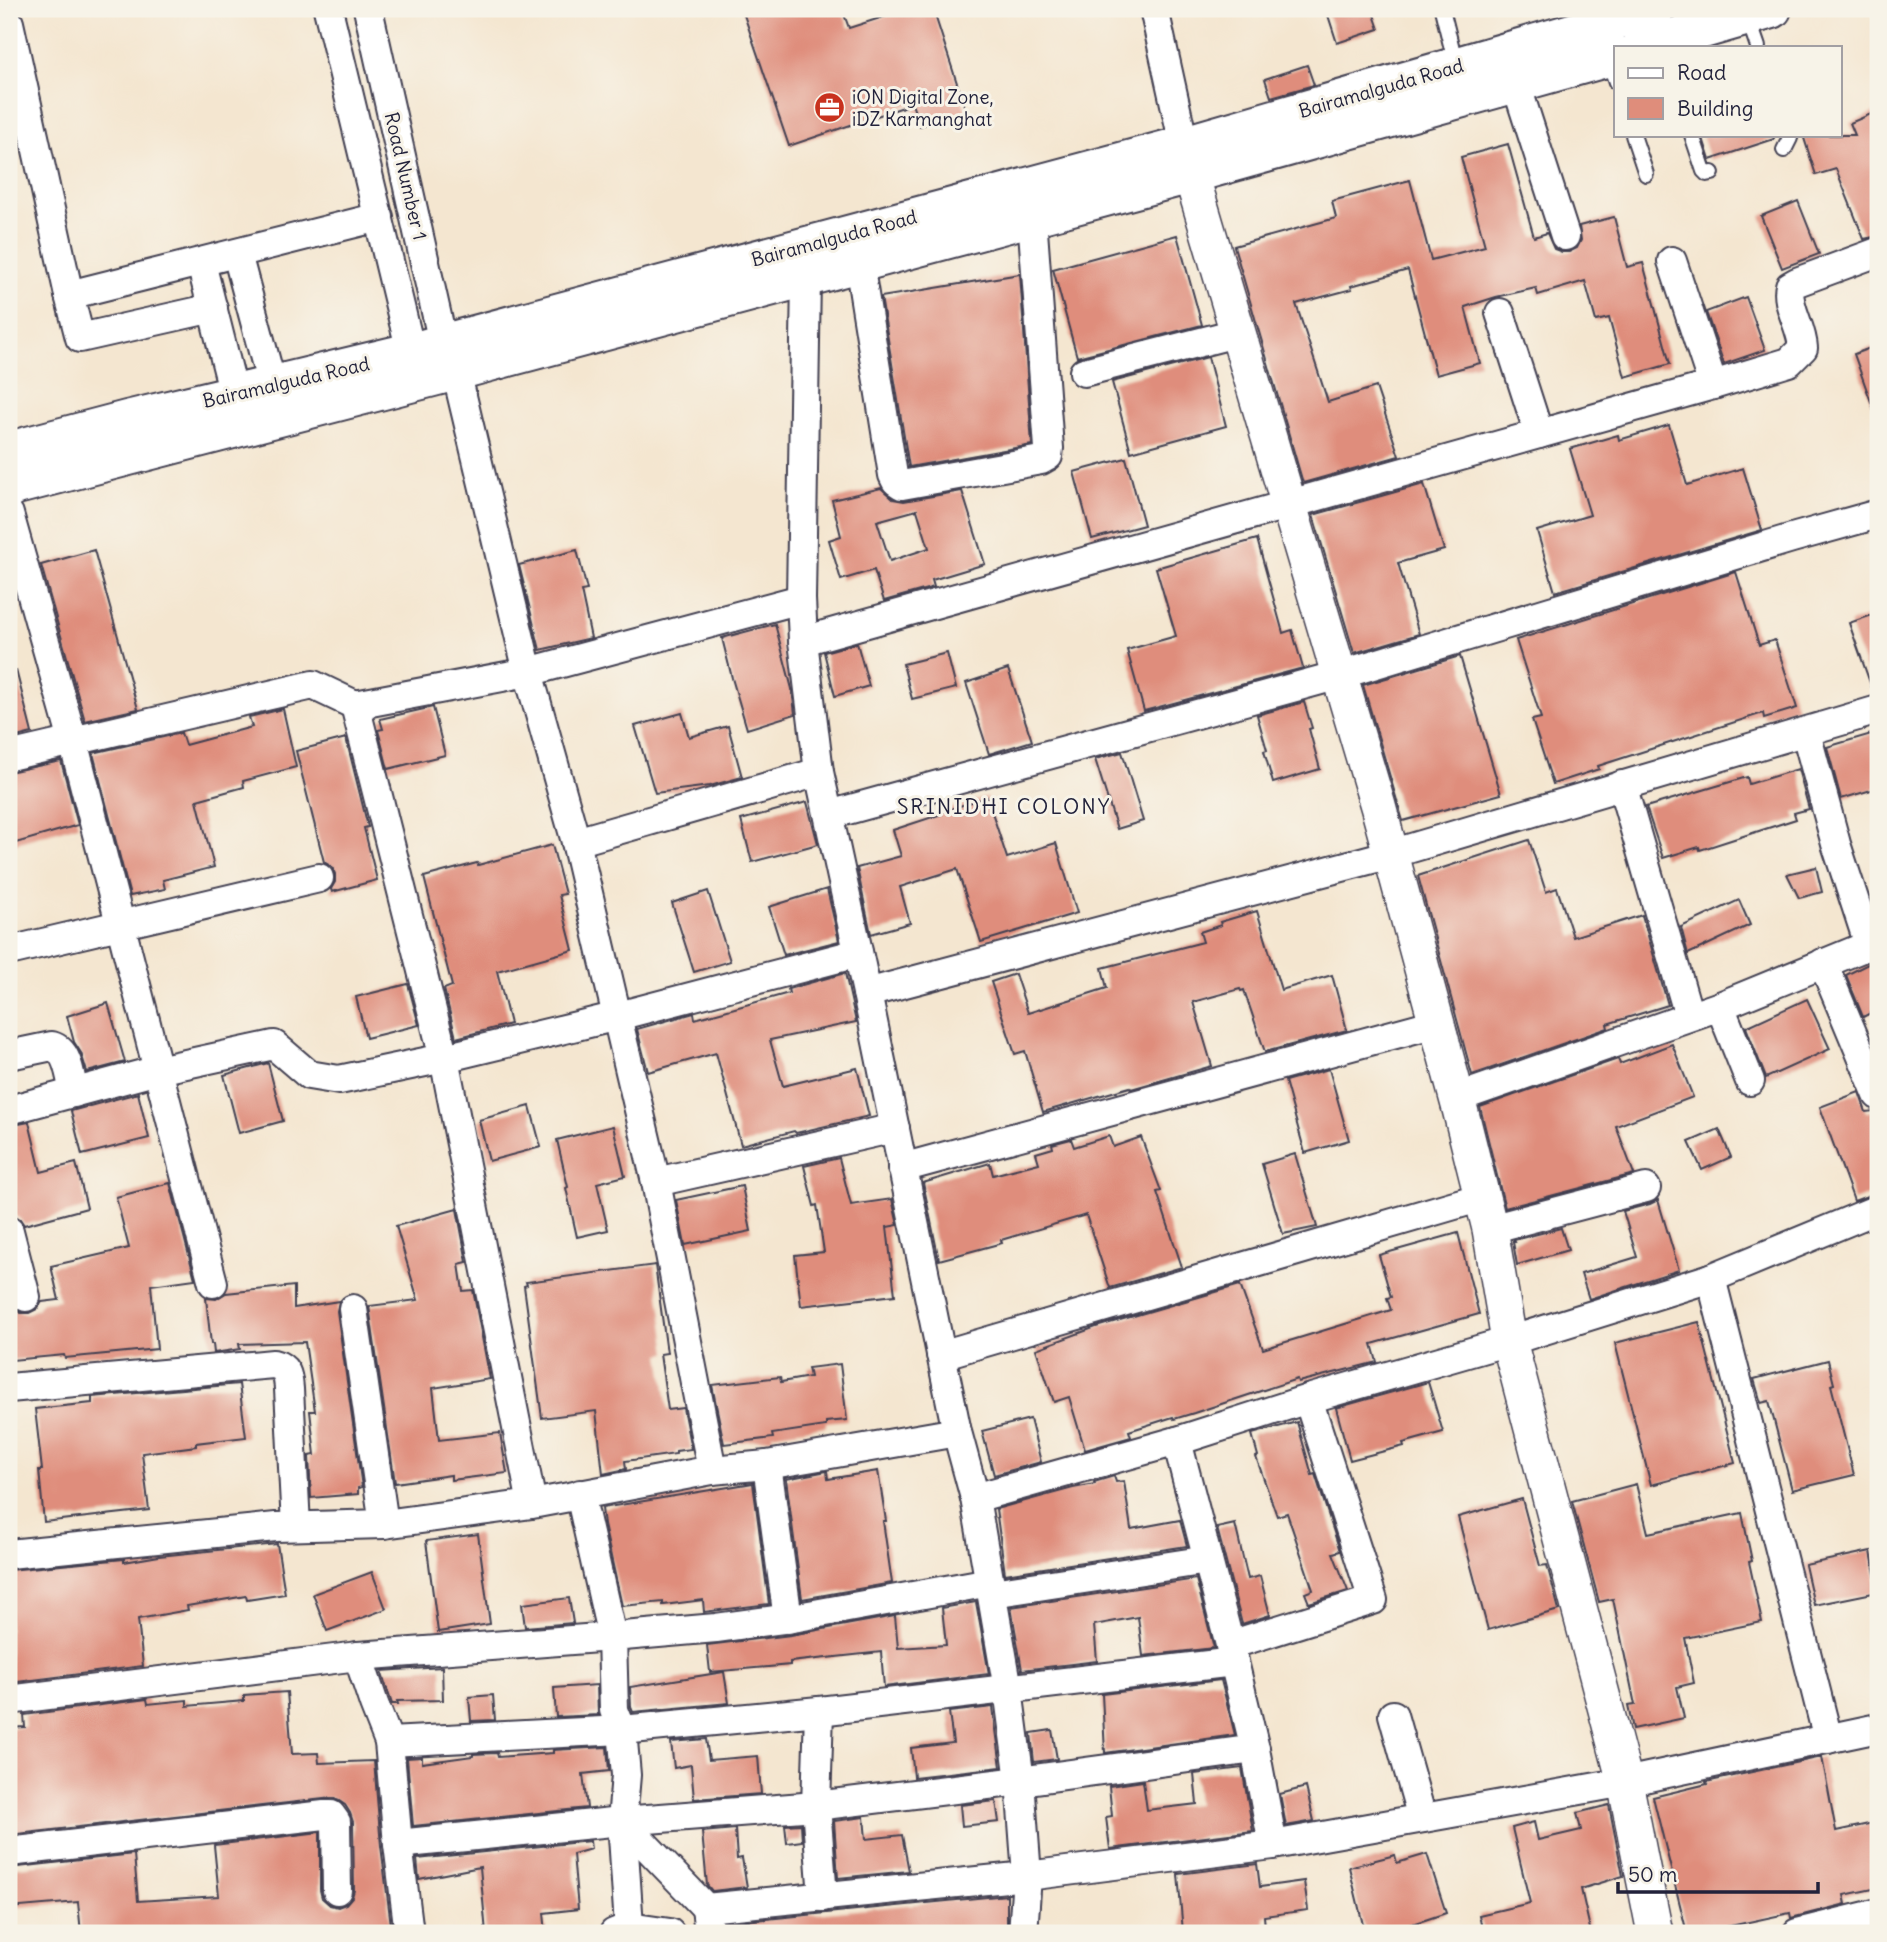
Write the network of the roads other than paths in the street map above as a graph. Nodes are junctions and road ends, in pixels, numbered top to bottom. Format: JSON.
{"nodes":[{"id":1,"x":328,"y":9,"type":"edge"},
{"id":2,"x":368,"y":9,"type":"edge"},
{"id":3,"x":1154,"y":9,"type":"edge"},
{"id":4,"x":1442,"y":9,"type":"edge"},
{"id":5,"x":1577,"y":20,"type":"edge"},
{"id":6,"x":9,"y":23,"type":"edge"},
{"id":7,"x":1759,"y":24,"type":"edge"},
{"id":8,"x":1642,"y":40,"type":"edge"},
{"id":9,"x":1625,"y":46,"type":"edge"},
{"id":10,"x":1614,"y":50,"type":"edge"},
{"id":11,"x":1457,"y":66,"type":"junction"},
{"id":12,"x":1516,"y":84,"type":"junction"},
{"id":13,"x":1633,"y":136,"type":"edge"},
{"id":14,"x":1692,"y":136,"type":"edge"},
{"id":15,"x":1789,"y":136,"type":"edge"},
{"id":16,"x":1784,"y":150,"type":"dead end"},
{"id":17,"x":1187,"y":160,"type":"junction"},
{"id":18,"x":1712,"y":173,"type":"dead end"},
{"id":19,"x":1646,"y":174,"type":"dead end"},
{"id":20,"x":379,"y":217,"type":"junction"},
{"id":21,"x":1032,"y":217,"type":"junction"},
{"id":22,"x":1565,"y":236,"type":"dead end"},
{"id":23,"x":1878,"y":251,"type":"edge"},
{"id":24,"x":237,"y":254,"type":"junction"},
{"id":25,"x":1672,"y":261,"type":"dead end"},
{"id":26,"x":201,"y":263,"type":"junction"},
{"id":27,"x":859,"y":263,"type":"junction"},
{"id":28,"x":806,"y":277,"type":"junction"},
{"id":29,"x":69,"y":295,"type":"junction"},
{"id":30,"x":213,"y":308,"type":"junction"},
{"id":31,"x":1500,"y":313,"type":"dead end"},
{"id":32,"x":1237,"y":333,"type":"junction"},
{"id":33,"x":437,"y":355,"type":"junction"},
{"id":34,"x":1084,"y":372,"type":"dead end"},
{"id":35,"x":272,"y":385,"type":"junction"},
{"id":36,"x":1713,"y":385,"type":"junction"},
{"id":37,"x":234,"y":394,"type":"junction"},
{"id":38,"x":1539,"y":434,"type":"junction"},
{"id":39,"x":9,"y":451,"type":"edge"},
{"id":40,"x":9,"y":487,"type":"edge"},
{"id":41,"x":1288,"y":504,"type":"junction"},
{"id":42,"x":9,"y":514,"type":"edge"},
{"id":43,"x":1878,"y":514,"type":"edge"},
{"id":44,"x":801,"y":599,"type":"junction"},
{"id":45,"x":803,"y":641,"type":"junction"},
{"id":46,"x":528,"y":672,"type":"junction"},
{"id":47,"x":1339,"y":675,"type":"junction"},
{"id":48,"x":355,"y":705,"type":"junction"},
{"id":49,"x":1878,"y":710,"type":"edge"},
{"id":50,"x":1806,"y":733,"type":"junction"},
{"id":51,"x":73,"y":741,"type":"junction"},
{"id":52,"x":9,"y":756,"type":"edge"},
{"id":53,"x":819,"y":772,"type":"junction"},
{"id":54,"x":1622,"y":785,"type":"junction"},
{"id":55,"x":829,"y":815,"type":"junction"},
{"id":56,"x":576,"y":842,"type":"junction"},
{"id":57,"x":1391,"y":854,"type":"junction"},
{"id":58,"x":319,"y":878,"type":"dead end"},
{"id":59,"x":120,"y":923,"type":"junction"},
{"id":60,"x":9,"y":951,"type":"edge"},
{"id":61,"x":858,"y":953,"type":"junction"},
{"id":62,"x":1823,"y":963,"type":"junction"},
{"id":63,"x":867,"y":993,"type":"junction"},
{"id":64,"x":1720,"y":1006,"type":"junction"},
{"id":65,"x":618,"y":1016,"type":"junction"},
{"id":66,"x":1689,"y":1016,"type":"junction"},
{"id":67,"x":1436,"y":1023,"type":"junction"},
{"id":68,"x":9,"y":1055,"type":"edge"},
{"id":69,"x":444,"y":1058,"type":"junction"},
{"id":70,"x":158,"y":1070,"type":"junction"},
{"id":71,"x":1749,"y":1081,"type":"dead end"},
{"id":72,"x":74,"y":1093,"type":"junction"},
{"id":73,"x":1878,"y":1095,"type":"edge"},
{"id":74,"x":1457,"y":1098,"type":"junction"},
{"id":75,"x":9,"y":1110,"type":"edge"},
{"id":76,"x":895,"y":1128,"type":"junction"},
{"id":77,"x":902,"y":1168,"type":"junction"},
{"id":78,"x":656,"y":1182,"type":"junction"},
{"id":79,"x":1646,"y":1188,"type":"dead end"},
{"id":80,"x":1878,"y":1209,"type":"edge"},
{"id":81,"x":1486,"y":1213,"type":"junction"},
{"id":82,"x":9,"y":1231,"type":"edge"},
{"id":83,"x":1711,"y":1278,"type":"junction"},
{"id":84,"x":213,"y":1283,"type":"dead end"},
{"id":85,"x":26,"y":1297,"type":"dead end"},
{"id":86,"x":353,"y":1309,"type":"dead end"},
{"id":87,"x":1509,"y":1341,"type":"junction"},
{"id":88,"x":941,"y":1355,"type":"junction"},
{"id":89,"x":9,"y":1388,"type":"edge"},
{"id":90,"x":1308,"y":1399,"type":"junction"},
{"id":91,"x":957,"y":1432,"type":"junction"},
{"id":92,"x":1177,"y":1441,"type":"junction"},
{"id":93,"x":767,"y":1465,"type":"junction"},
{"id":94,"x":712,"y":1471,"type":"junction"},
{"id":95,"x":580,"y":1494,"type":"junction"},
{"id":96,"x":975,"y":1498,"type":"junction"},
{"id":97,"x":532,"y":1504,"type":"junction"},
{"id":98,"x":384,"y":1524,"type":"junction"},
{"id":99,"x":296,"y":1526,"type":"junction"},
{"id":100,"x":9,"y":1554,"type":"edge"},
{"id":101,"x":1208,"y":1560,"type":"junction"},
{"id":102,"x":991,"y":1588,"type":"junction"},
{"id":103,"x":788,"y":1619,"type":"junction"},
{"id":104,"x":612,"y":1637,"type":"junction"},
{"id":105,"x":1232,"y":1653,"type":"junction"},
{"id":106,"x":358,"y":1656,"type":"junction"},
{"id":107,"x":1008,"y":1689,"type":"junction"},
{"id":108,"x":9,"y":1700,"type":"edge"},
{"id":109,"x":819,"y":1711,"type":"junction"},
{"id":110,"x":1393,"y":1715,"type":"dead end"},
{"id":111,"x":1878,"y":1728,"type":"edge"},
{"id":112,"x":622,"y":1730,"type":"junction"},
{"id":113,"x":1828,"y":1740,"type":"junction"},
{"id":114,"x":390,"y":1742,"type":"junction"},
{"id":115,"x":1255,"y":1749,"type":"junction"},
{"id":116,"x":1020,"y":1781,"type":"junction"},
{"id":117,"x":1625,"y":1782,"type":"junction"},
{"id":118,"x":817,"y":1806,"type":"junction"},
{"id":119,"x":1422,"y":1818,"type":"junction"},
{"id":120,"x":622,"y":1821,"type":"junction"},
{"id":121,"x":398,"y":1844,"type":"junction"},
{"id":122,"x":1273,"y":1845,"type":"junction"},
{"id":123,"x":9,"y":1852,"type":"edge"},
{"id":124,"x":1027,"y":1876,"type":"junction"},
{"id":125,"x":337,"y":1890,"type":"dead end"},
{"id":126,"x":823,"y":1898,"type":"junction"},
{"id":127,"x":1878,"y":1913,"type":"edge"},
{"id":128,"x":707,"y":1920,"type":"edge"},
{"id":129,"x":622,"y":1930,"type":"edge"},
{"id":130,"x":409,"y":1933,"type":"edge"},
{"id":131,"x":670,"y":1933,"type":"edge"},
{"id":132,"x":1023,"y":1933,"type":"edge"},
{"id":133,"x":1655,"y":1933,"type":"edge"},
{"id":134,"x":1797,"y":1933,"type":"edge"}],
"edges":[{"from":1,"to":20,"type":"street"},
{"from":2,"to":33,"type":"street","name":"Road Number 1"},
{"from":3,"to":17,"type":"street"},
{"from":4,"to":11,"type":"lane"},
{"from":5,"to":8,"type":"main road","name":"Bairamalguda Road"},
{"from":5,"to":11,"type":"main road","name":"Bairamalguda Road"},
{"from":6,"to":29,"type":"street"},
{"from":7,"to":8,"type":"main road","name":"Bairamalguda Road"},
{"from":8,"to":9,"type":"main road","name":"Bairamalguda Road"},
{"from":10,"to":12,"type":"main road","name":"Bairamalguda Road"},
{"from":11,"to":17,"type":"main road","name":"Bairamalguda Road"},
{"from":12,"to":17,"type":"main road","name":"Bairamalguda Road"},
{"from":12,"to":22,"type":"street"},
{"from":13,"to":19,"type":"lane"},
{"from":14,"to":18,"type":"lane"},
{"from":15,"to":16,"type":"lane"},
{"from":17,"to":21,"type":"main road","name":"Bairamalguda Road"},
{"from":17,"to":32,"type":"street"},
{"from":17,"to":33,"type":"main road","name":"Bairamalguda Road"},
{"from":20,"to":24,"type":"street"},
{"from":20,"to":33,"type":"street"},
{"from":21,"to":27,"type":"main road","name":"Bairamalguda Road"},
{"from":21,"to":27,"type":"street"},
{"from":23,"to":36,"type":"street"},
{"from":24,"to":26,"type":"street"},
{"from":24,"to":35,"type":"street"},
{"from":25,"to":36,"type":"street"},
{"from":26,"to":29,"type":"street"},
{"from":26,"to":30,"type":"street"},
{"from":27,"to":28,"type":"main road","name":"Bairamalguda Road"},
{"from":28,"to":33,"type":"main road","name":"Bairamalguda Road"},
{"from":28,"to":44,"type":"street"},
{"from":29,"to":30,"type":"street"},
{"from":30,"to":37,"type":"street"},
{"from":31,"to":38,"type":"street"},
{"from":32,"to":34,"type":"street"},
{"from":32,"to":41,"type":"street"},
{"from":33,"to":35,"type":"main road","name":"Bairamalguda Road"},
{"from":33,"to":40,"type":"main road","name":"Bairamalguda Road"},
{"from":33,"to":46,"type":"street"},
{"from":35,"to":37,"type":"main road","name":"Bairamalguda Road"},
{"from":36,"to":38,"type":"street"},
{"from":37,"to":39,"type":"main road","name":"Bairamalguda Road"},
{"from":38,"to":41,"type":"street"},
{"from":41,"to":45,"type":"street"},
{"from":41,"to":47,"type":"street"},
{"from":42,"to":51,"type":"street"},
{"from":43,"to":47,"type":"street"},
{"from":44,"to":45,"type":"street"},
{"from":44,"to":46,"type":"street"},
{"from":45,"to":53,"type":"street"},
{"from":46,"to":48,"type":"street"},
{"from":46,"to":56,"type":"street"},
{"from":47,"to":55,"type":"street"},
{"from":47,"to":57,"type":"street"},
{"from":48,"to":51,"type":"street"},
{"from":48,"to":69,"type":"street"},
{"from":49,"to":50,"type":"street"},
{"from":50,"to":54,"type":"street"},
{"from":50,"to":62,"type":"street"},
{"from":51,"to":52,"type":"street"},
{"from":51,"to":59,"type":"street"},
{"from":53,"to":55,"type":"street"},
{"from":53,"to":56,"type":"street"},
{"from":54,"to":57,"type":"street"},
{"from":54,"to":66,"type":"street"},
{"from":55,"to":61,"type":"street"},
{"from":56,"to":65,"type":"street"},
{"from":57,"to":63,"type":"street"},
{"from":57,"to":67,"type":"street"},
{"from":58,"to":59,"type":"street"},
{"from":59,"to":60,"type":"street"},
{"from":59,"to":70,"type":"street"},
{"from":61,"to":63,"type":"street"},
{"from":61,"to":65,"type":"street"},
{"from":62,"to":64,"type":"street"},
{"from":62,"to":73,"type":"street"},
{"from":63,"to":76,"type":"street"},
{"from":64,"to":66,"type":"street"},
{"from":64,"to":71,"type":"street"},
{"from":65,"to":69,"type":"street"},
{"from":65,"to":78,"type":"street"},
{"from":66,"to":74,"type":"street"},
{"from":67,"to":74,"type":"street"},
{"from":67,"to":77,"type":"street"},
{"from":68,"to":72,"type":"street"},
{"from":69,"to":70,"type":"street"},
{"from":69,"to":97,"type":"street"},
{"from":70,"to":72,"type":"street"},
{"from":70,"to":84,"type":"street"},
{"from":72,"to":75,"type":"street"},
{"from":74,"to":81,"type":"street"},
{"from":76,"to":77,"type":"street"},
{"from":76,"to":78,"type":"street"},
{"from":77,"to":88,"type":"street"},
{"from":78,"to":94,"type":"street"},
{"from":79,"to":81,"type":"street"},
{"from":80,"to":83,"type":"street"},
{"from":81,"to":87,"type":"street"},
{"from":81,"to":88,"type":"street"},
{"from":82,"to":85,"type":"street"},
{"from":83,"to":87,"type":"street"},
{"from":83,"to":113,"type":"street"},
{"from":86,"to":98,"type":"street"},
{"from":87,"to":90,"type":"street"},
{"from":87,"to":117,"type":"street"},
{"from":88,"to":91,"type":"street"},
{"from":89,"to":99,"type":"street"},
{"from":90,"to":92,"type":"street"},
{"from":90,"to":105,"type":"street"},
{"from":91,"to":93,"type":"street"},
{"from":91,"to":96,"type":"street"},
{"from":92,"to":96,"type":"street"},
{"from":92,"to":101,"type":"street"},
{"from":93,"to":94,"type":"street"},
{"from":93,"to":103,"type":"street"},
{"from":94,"to":95,"type":"street"},
{"from":95,"to":97,"type":"street"},
{"from":95,"to":104,"type":"street"},
{"from":96,"to":102,"type":"street"},
{"from":97,"to":98,"type":"street"},
{"from":98,"to":99,"type":"street"},
{"from":99,"to":100,"type":"street"},
{"from":101,"to":102,"type":"street"},
{"from":101,"to":105,"type":"street"},
{"from":102,"to":103,"type":"street"},
{"from":102,"to":107,"type":"street"},
{"from":103,"to":104,"type":"street"},
{"from":104,"to":106,"type":"street"},
{"from":104,"to":112,"type":"street"},
{"from":105,"to":107,"type":"street"},
{"from":105,"to":115,"type":"street"},
{"from":106,"to":108,"type":"street"},
{"from":106,"to":114,"type":"street"},
{"from":107,"to":109,"type":"street"},
{"from":107,"to":116,"type":"street"},
{"from":109,"to":112,"type":"street"},
{"from":109,"to":118,"type":"street"},
{"from":110,"to":119,"type":"street"},
{"from":111,"to":113,"type":"street"},
{"from":112,"to":114,"type":"street"},
{"from":112,"to":120,"type":"street"},
{"from":113,"to":117,"type":"street"},
{"from":114,"to":121,"type":"street"},
{"from":115,"to":116,"type":"street"},
{"from":115,"to":122,"type":"street"},
{"from":116,"to":118,"type":"street"},
{"from":116,"to":124,"type":"street"},
{"from":117,"to":119,"type":"street"},
{"from":117,"to":133,"type":"street"},
{"from":118,"to":120,"type":"street"},
{"from":118,"to":126,"type":"street"},
{"from":119,"to":122,"type":"street"},
{"from":120,"to":121,"type":"street"},
{"from":120,"to":128,"type":"street"},
{"from":120,"to":129,"type":"street"},
{"from":121,"to":130,"type":"street"},
{"from":122,"to":124,"type":"street"},
{"from":123,"to":125,"type":"street"},
{"from":124,"to":126,"type":"street"},
{"from":124,"to":132,"type":"street"},
{"from":126,"to":128,"type":"street"},
{"from":127,"to":134,"type":"street"},
{"from":129,"to":131,"type":"street"}]}
